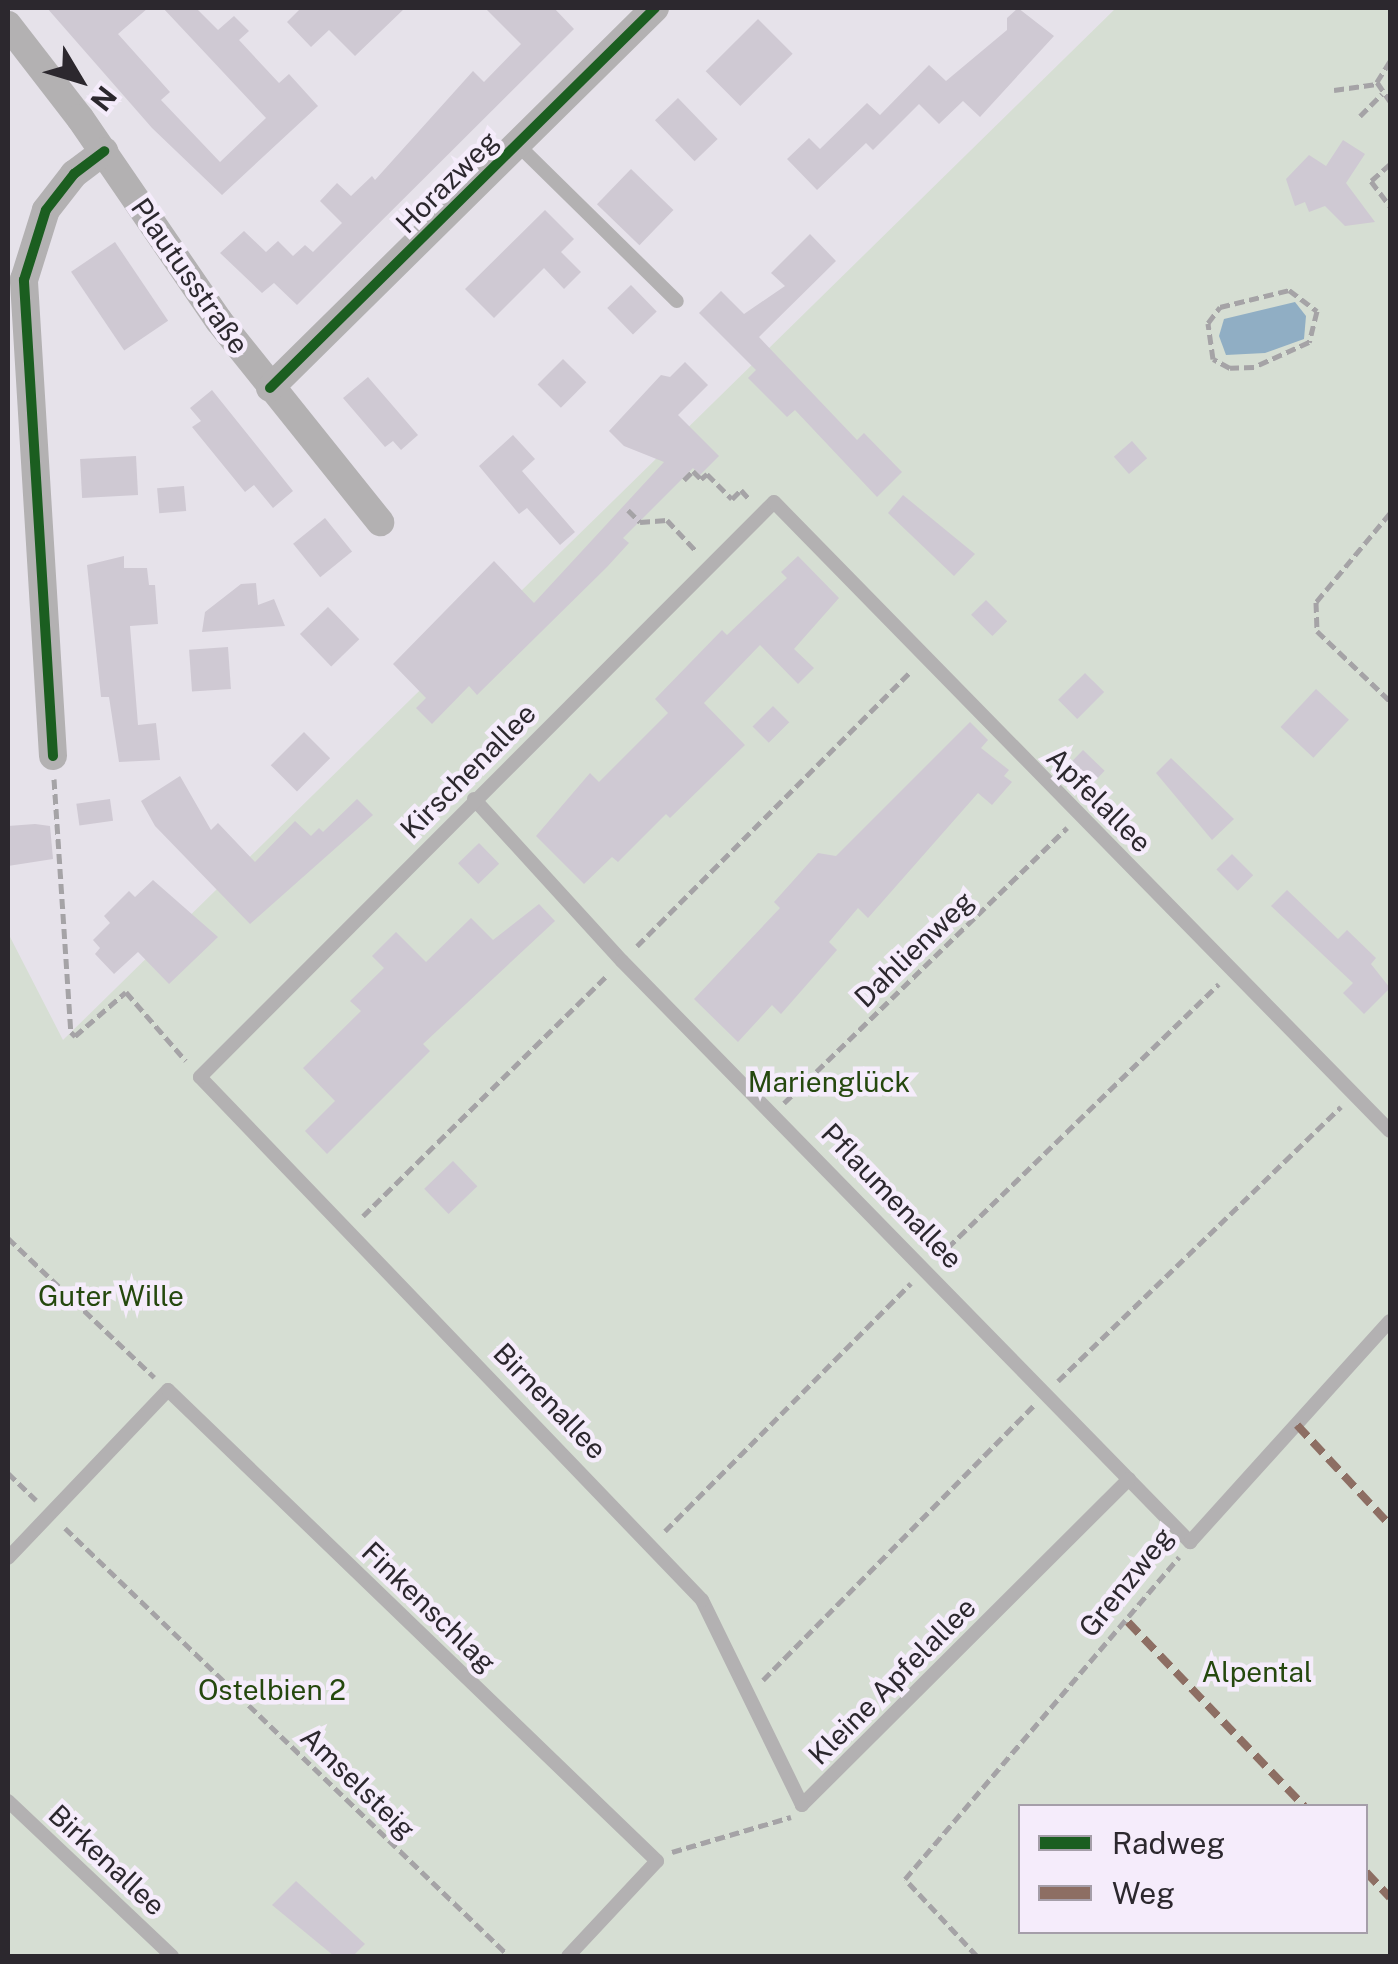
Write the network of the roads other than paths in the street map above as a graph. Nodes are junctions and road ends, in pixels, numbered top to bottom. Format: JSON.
{"nodes":[{"id":1,"x":655,"y":8,"type":"edge"},
{"id":2,"x":8,"y":25,"type":"edge"},
{"id":3,"x":517,"y":144,"type":"junction"},
{"id":4,"x":104,"y":151,"type":"junction"},
{"id":5,"x":677,"y":301,"type":"dead end"},
{"id":6,"x":270,"y":388,"type":"junction"},
{"id":7,"x":769,"y":507,"type":"joint"},
{"id":8,"x":380,"y":522,"type":"dead end"},
{"id":9,"x":52,"y":756,"type":"road end"},
{"id":10,"x":474,"y":799,"type":"junction"},
{"id":11,"x":200,"y":1077,"type":"joint"},
{"id":12,"x":1390,"y":1131,"type":"edge"},
{"id":13,"x":1390,"y":1321,"type":"edge"},
{"id":14,"x":1129,"y":1479,"type":"junction"},
{"id":15,"x":1190,"y":1542,"type":"joint"},
{"id":16,"x":8,"y":1558,"type":"edge"},
{"id":17,"x":8,"y":1800,"type":"edge"},
{"id":18,"x":802,"y":1805,"type":"joint"},
{"id":19,"x":572,"y":1955,"type":"edge"},
{"id":20,"x":172,"y":1956,"type":"edge"}],
"edges":[{"from":1,"to":3,"type":"street","name":"Horazweg"},
{"from":2,"to":4,"type":"street","name":"Plautusstraße"},
{"from":3,"to":5,"type":"lane"},
{"from":3,"to":6,"type":"street","name":"Horazweg"},
{"from":4,"to":6,"type":"street","name":"Plautusstraße"},
{"from":4,"to":9,"type":"street"},
{"from":6,"to":8,"type":"street","name":"Plautusstraße"},
{"from":7,"to":10,"type":"lane","name":"Kirschenallee"},
{"from":7,"to":12,"type":"lane","name":"Apfelallee"},
{"from":10,"to":11,"type":"lane","name":"Kirschenallee"},
{"from":10,"to":14,"type":"lane","name":"Pflaumenallee"},
{"from":11,"to":18,"type":"lane","name":"Birnenallee"},
{"from":13,"to":15,"type":"lane","name":"Grenzweg"},
{"from":14,"to":15,"type":"lane","name":"Pflaumenallee"},
{"from":14,"to":18,"type":"lane","name":"Kleine Apfelallee"},
{"from":16,"to":19,"type":"lane","name":"Finkenschlag"},
{"from":17,"to":20,"type":"lane","name":"Birkenallee"}]}
